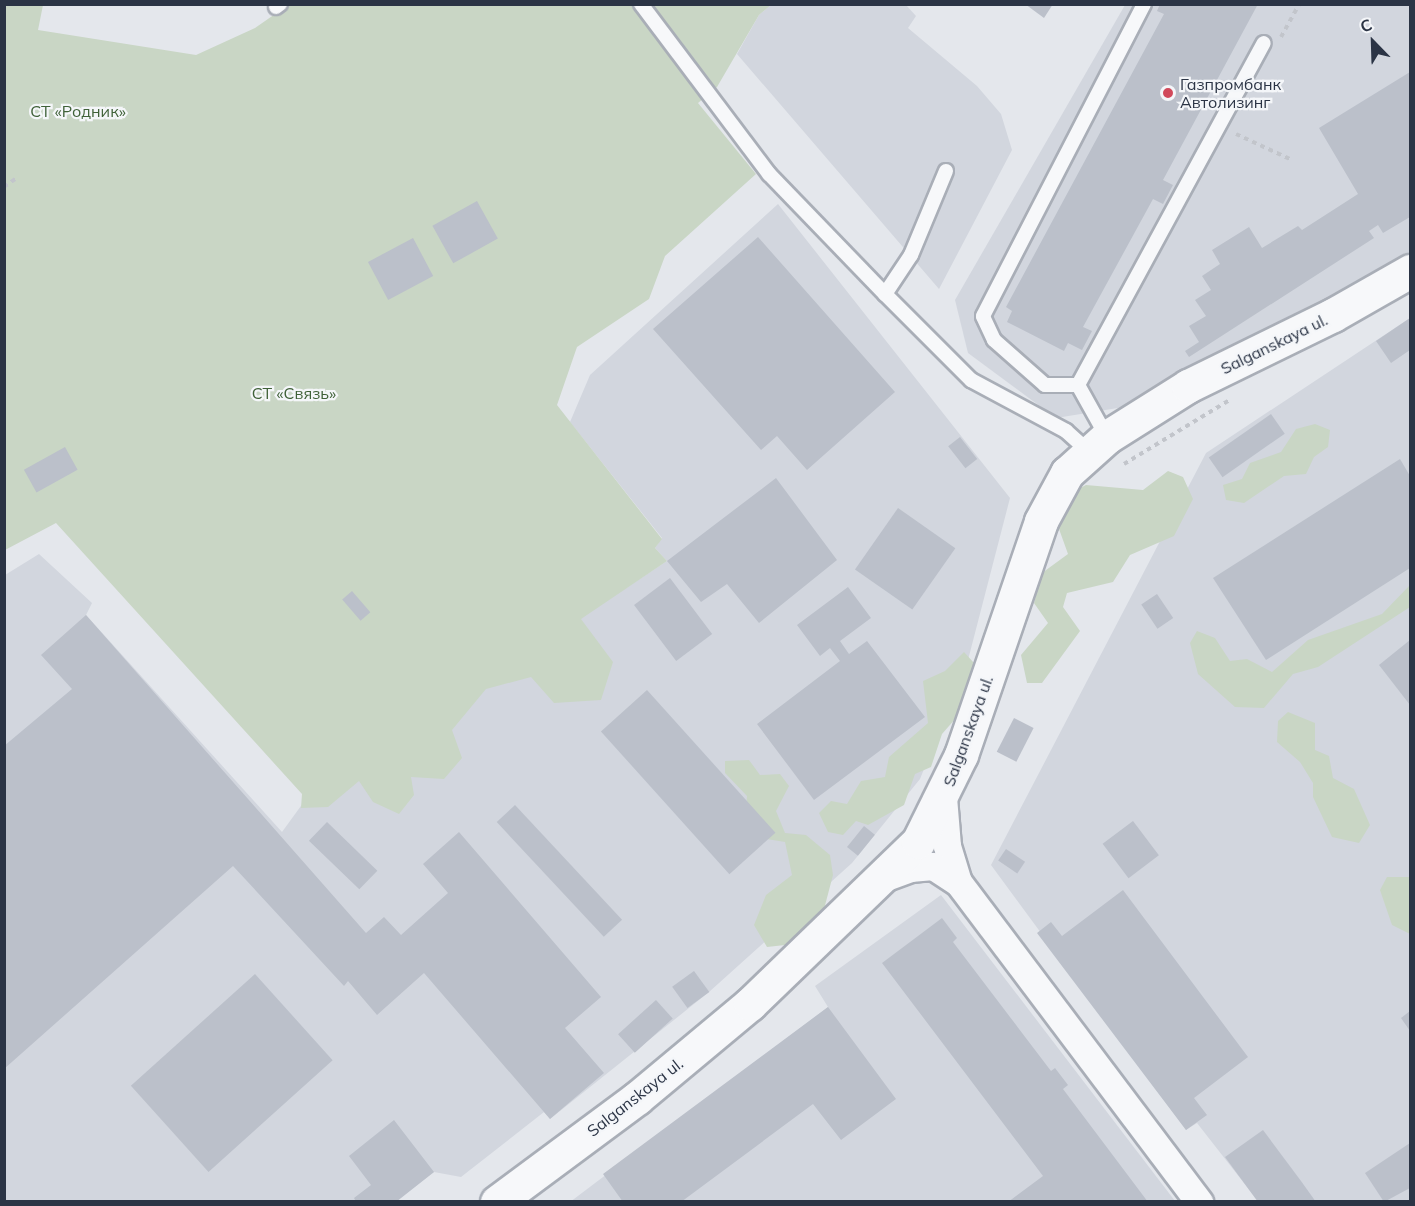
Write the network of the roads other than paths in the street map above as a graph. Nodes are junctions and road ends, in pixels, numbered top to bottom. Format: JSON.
{"nodes":[{"id":1,"x":641,"y":4,"type":"edge"},
{"id":2,"x":1144,"y":4,"type":"edge"},
{"id":3,"x":1264,"y":43,"type":"dead end"},
{"id":4,"x":946,"y":171,"type":"dead end"},
{"id":5,"x":1410,"y":271,"type":"edge"},
{"id":6,"x":885,"y":294,"type":"junction"},
{"id":7,"x":1078,"y":385,"type":"junction"},
{"id":8,"x":1105,"y":452,"type":"junction"},
{"id":9,"x":943,"y":797,"type":"junction"},
{"id":10,"x":883,"y":878,"type":"junction"},
{"id":11,"x":958,"y":882,"type":"junction"},
{"id":12,"x":497,"y":1202,"type":"edge"},
{"id":13,"x":1199,"y":1202,"type":"edge"}],
"edges":[{"from":1,"to":6,"type":"lane"},
{"from":2,"to":7,"type":"lane"},
{"from":3,"to":7,"type":"lane"},
{"from":4,"to":6,"type":"lane"},
{"from":5,"to":8,"type":"street","name":"Salganskaya ul."},
{"from":6,"to":8,"type":"lane"},
{"from":7,"to":8,"type":"lane"},
{"from":8,"to":9,"type":"street","name":"Salganskaya ul."},
{"from":9,"to":10,"type":"street","name":"Salganskaya ul."},
{"from":9,"to":11,"type":"street"},
{"from":10,"to":11,"type":"street"},
{"from":10,"to":12,"type":"street","name":"Salganskaya ul."},
{"from":11,"to":13,"type":"street"}]}
